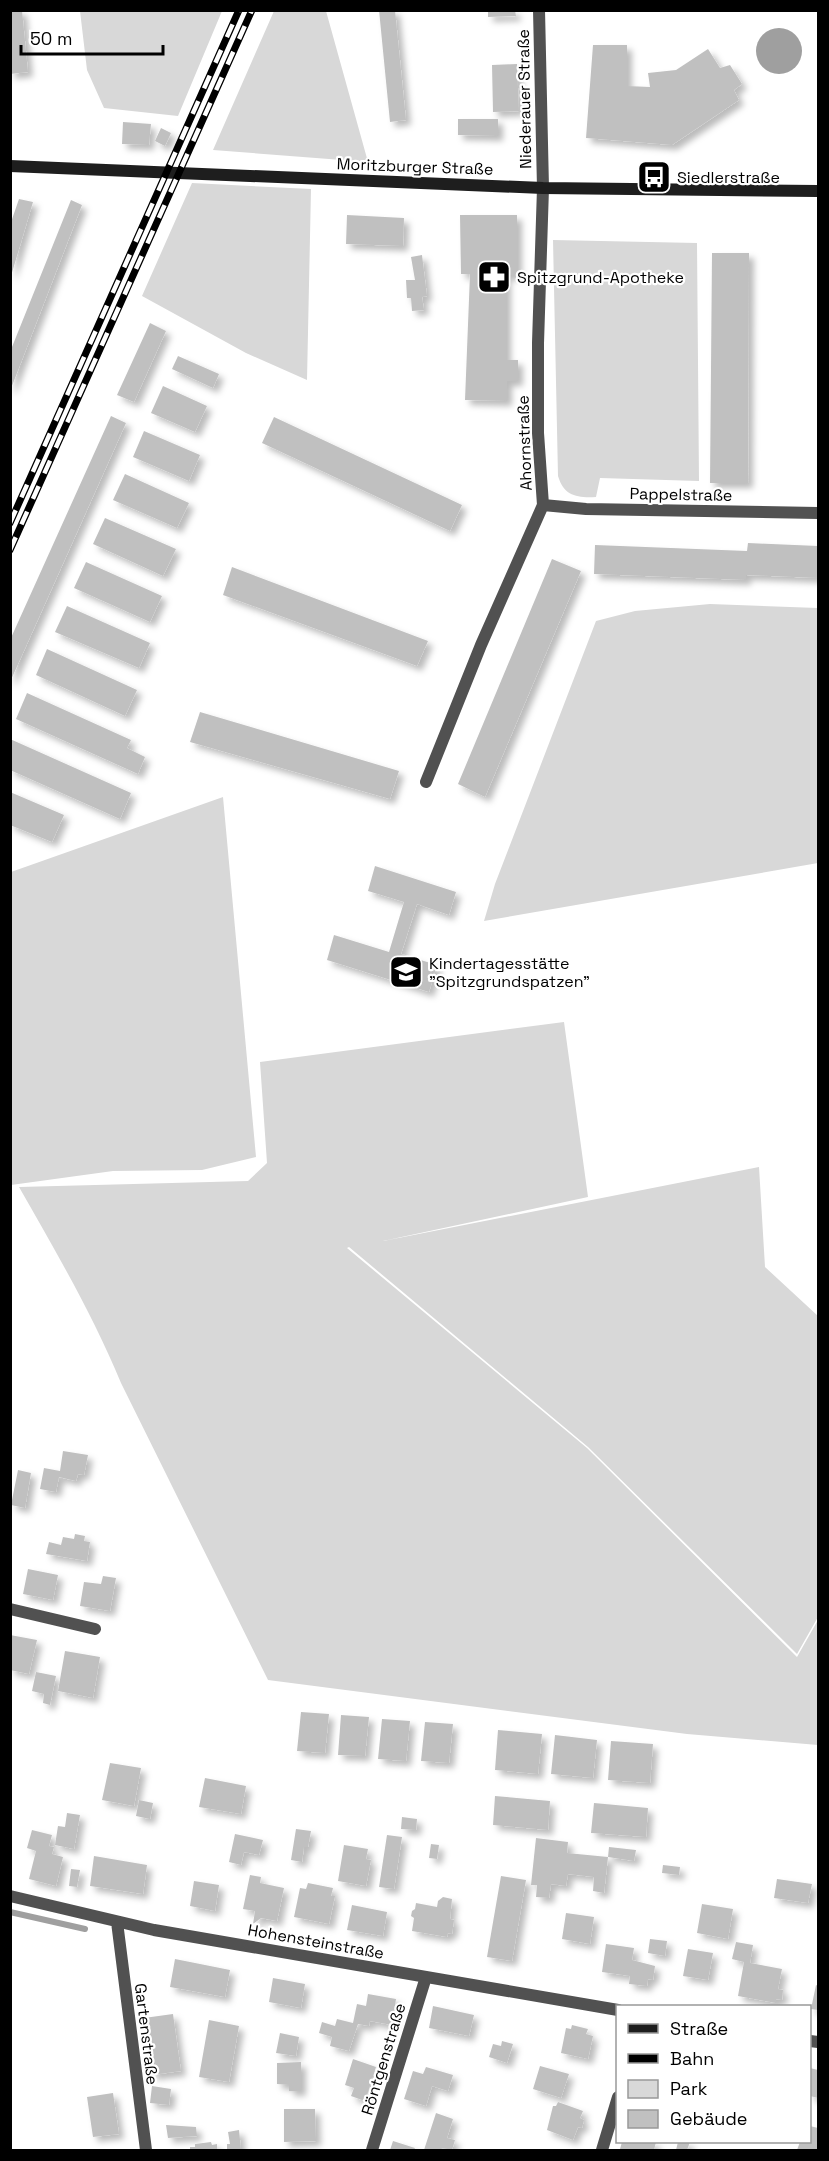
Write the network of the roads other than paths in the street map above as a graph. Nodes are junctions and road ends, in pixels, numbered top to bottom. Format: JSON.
{"nodes":[{"id":1,"x":539,"y":10,"type":"edge"},
{"id":2,"x":10,"y":166,"type":"edge"},
{"id":3,"x":543,"y":188,"type":"junction"},
{"id":4,"x":819,"y":191,"type":"edge"},
{"id":5,"x":543,"y":505,"type":"junction"},
{"id":6,"x":819,"y":513,"type":"edge"},
{"id":7,"x":426,"y":782,"type":"dead end"},
{"id":8,"x":10,"y":1609,"type":"edge"},
{"id":9,"x":95,"y":1629,"type":"dead end"},
{"id":10,"x":10,"y":1896,"type":"edge"},
{"id":11,"x":117,"y":1922,"type":"junction"},
{"id":12,"x":426,"y":1977,"type":"junction"},
{"id":13,"x":616,"y":2010,"type":"edge"},
{"id":14,"x":616,"y":2104,"type":"edge"},
{"id":15,"x":146,"y":2151,"type":"edge"},
{"id":16,"x":372,"y":2151,"type":"edge"},
{"id":17,"x":602,"y":2151,"type":"edge"}],
"edges":[{"from":1,"to":3,"type":"street","name":"Niederauer Straße"},
{"from":2,"to":3,"type":"street","name":"Moritzburger Straße"},
{"from":3,"to":4,"type":"street","name":"Moritzburger Straße"},
{"from":3,"to":5,"type":"street","name":"Ahornstraße"},
{"from":5,"to":6,"type":"street","name":"Pappelstraße"},
{"from":5,"to":7,"type":"street","name":"Ahornstraße"},
{"from":8,"to":9,"type":"street"},
{"from":10,"to":11,"type":"street","name":"Hohensteinstraße"},
{"from":11,"to":12,"type":"street","name":"Hohensteinstraße"},
{"from":11,"to":15,"type":"street","name":"Gartenstraße"},
{"from":12,"to":13,"type":"street","name":"Hohensteinstraße"},
{"from":12,"to":16,"type":"street","name":"Röntgenstraße"},
{"from":14,"to":17,"type":"street"}]}
